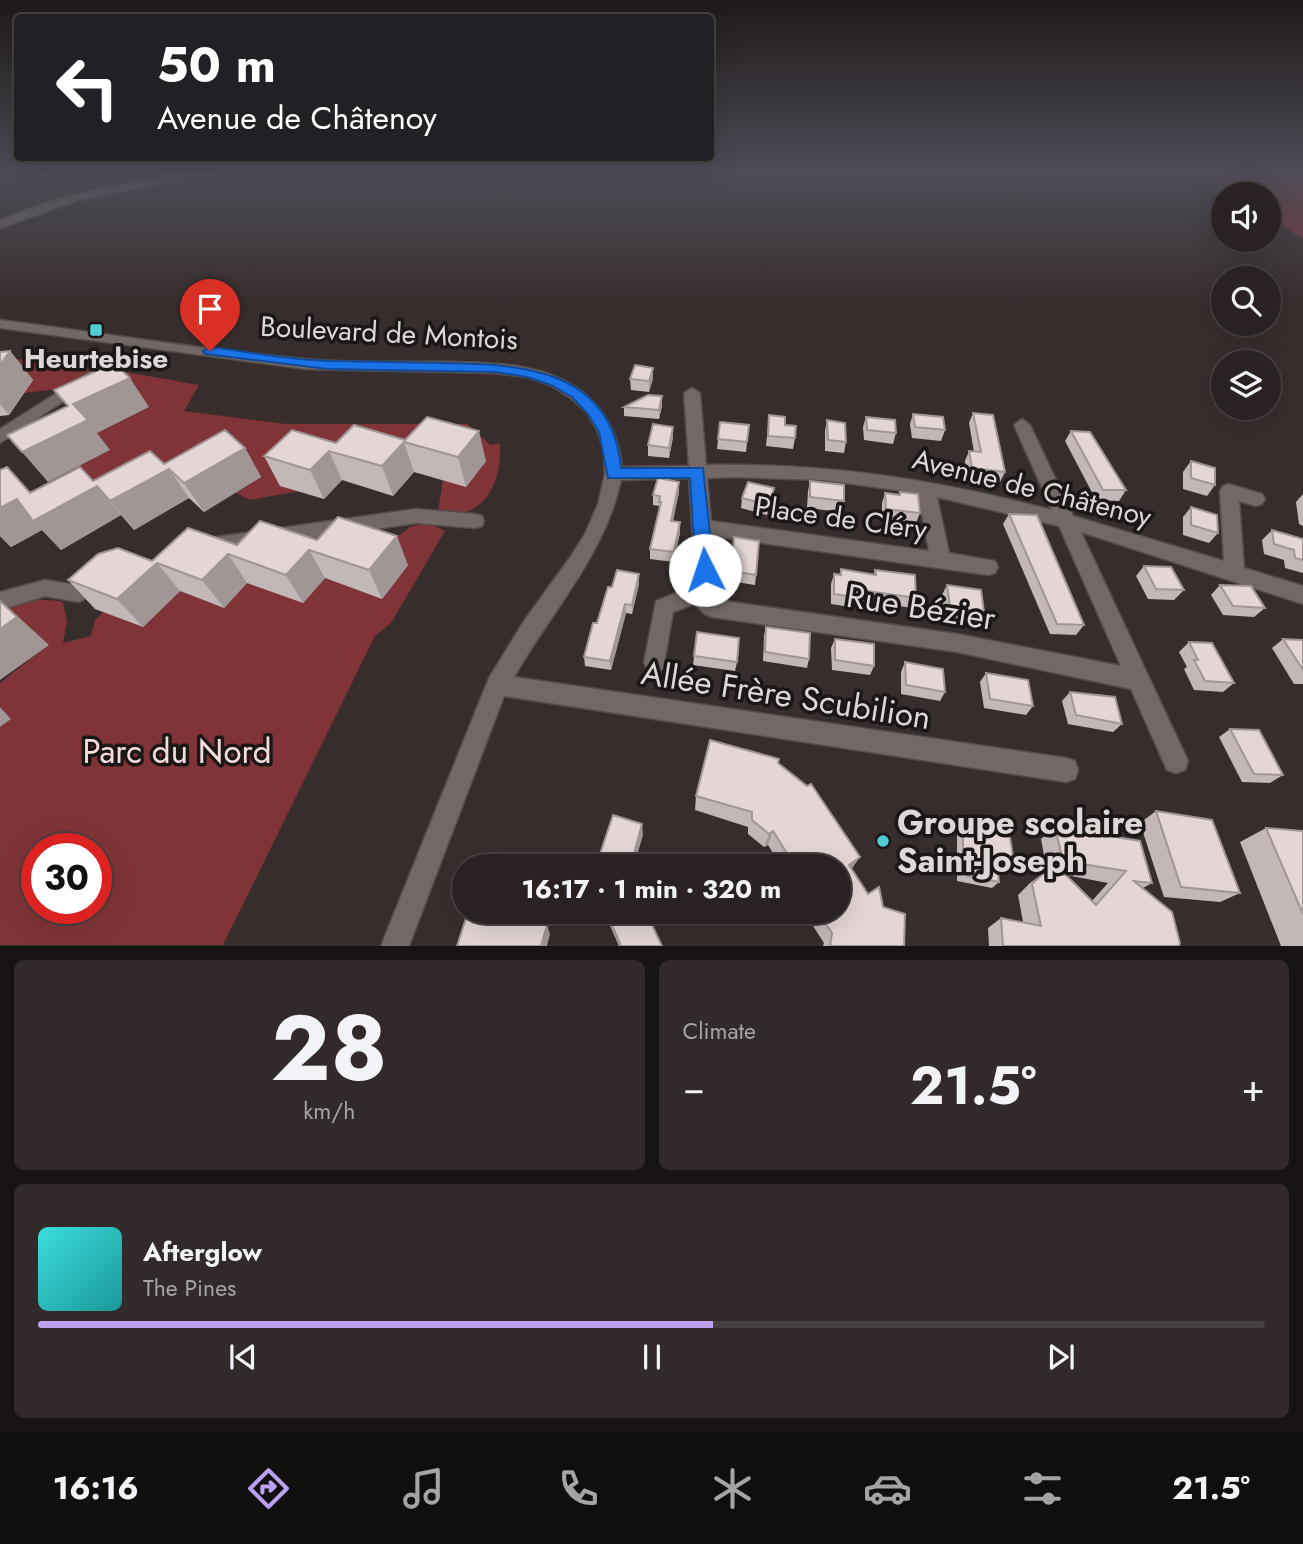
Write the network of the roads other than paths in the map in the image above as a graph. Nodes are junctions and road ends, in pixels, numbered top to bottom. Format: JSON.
{"nodes":[{"id":1,"x":19,"y":216,"type":"edge"},
{"id":2,"x":0,"y":224,"type":"edge"},
{"id":3,"x":0,"y":324,"type":"edge"},
{"id":4,"x":118,"y":359,"type":"dead end"},
{"id":5,"x":692,"y":393,"type":"dead end"},
{"id":6,"x":1022,"y":425,"type":"dead end"},
{"id":7,"x":0,"y":437,"type":"edge"},
{"id":8,"x":698,"y":472,"type":"junction"},
{"id":9,"x":614,"y":474,"type":"junction"},
{"id":10,"x":926,"y":487,"type":"junction"},
{"id":11,"x":1256,"y":499,"type":"dead end"},
{"id":12,"x":475,"y":521,"type":"dead end"},
{"id":13,"x":1066,"y":521,"type":"junction"},
{"id":14,"x":702,"y":527,"type":"junction"},
{"id":15,"x":191,"y":552,"type":"edge"},
{"id":16,"x":941,"y":560,"type":"junction"},
{"id":17,"x":988,"y":567,"type":"dead end"},
{"id":18,"x":1235,"y":573,"type":"junction"},
{"id":19,"x":116,"y":574,"type":"edge"},
{"id":20,"x":1296,"y":592,"type":"edge"},
{"id":21,"x":696,"y":594,"type":"junction"},
{"id":22,"x":0,"y":601,"type":"edge"},
{"id":23,"x":1303,"y":611,"type":"edge"},
{"id":24,"x":655,"y":662,"type":"dead end"},
{"id":25,"x":1139,"y":680,"type":"junction"},
{"id":26,"x":497,"y":685,"type":"junction"},
{"id":27,"x":1176,"y":761,"type":"dead end"},
{"id":28,"x":1066,"y":770,"type":"dead end"},
{"id":29,"x":395,"y":946,"type":"edge"}],
"edges":[{"from":1,"to":2,"type":"street"},
{"from":3,"to":9,"type":"street","name":"Boulevard de Montois"},
{"from":4,"to":7,"type":"street"},
{"from":5,"to":8,"type":"street"},
{"from":6,"to":13,"type":"street"},
{"from":8,"to":9,"type":"street","name":"Avenue de Châtenoy"},
{"from":8,"to":10,"type":"street","name":"Avenue de Châtenoy"},
{"from":8,"to":14,"type":"street"},
{"from":9,"to":26,"type":"street","name":"Boulevard de Montois"},
{"from":10,"to":13,"type":"street","name":"Avenue de Châtenoy"},
{"from":10,"to":16,"type":"street","name":"Place de Cléry"},
{"from":11,"to":18,"type":"street"},
{"from":12,"to":15,"type":"street"},
{"from":13,"to":18,"type":"street","name":"Avenue de Châtenoy"},
{"from":13,"to":25,"type":"street"},
{"from":14,"to":16,"type":"street","name":"Place de Cléry"},
{"from":14,"to":21,"type":"street"},
{"from":16,"to":17,"type":"street"},
{"from":18,"to":20,"type":"street","name":"Avenue de Châtenoy"},
{"from":19,"to":22,"type":"street"},
{"from":20,"to":23,"type":"street"},
{"from":21,"to":24,"type":"street"},
{"from":21,"to":25,"type":"street","name":"Rue Bézier"},
{"from":25,"to":27,"type":"street"},
{"from":26,"to":28,"type":"street","name":"Allée Frère Scubilion"},
{"from":26,"to":29,"type":"street","name":"Boulevard de Montois"}]}
